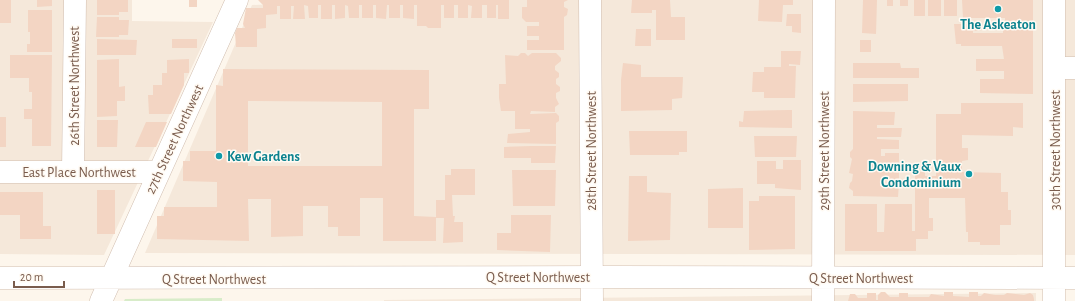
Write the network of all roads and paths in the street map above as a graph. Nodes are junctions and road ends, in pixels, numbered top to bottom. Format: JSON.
{"nodes":[{"id":1,"x":75,"y":0,"type":"edge"},
{"id":2,"x":236,"y":0,"type":"edge"},
{"id":3,"x":590,"y":0,"type":"edge"},
{"id":4,"x":824,"y":0,"type":"edge"},
{"id":5,"x":1054,"y":0,"type":"edge"},
{"id":6,"x":1065,"y":68,"type":"edge"},
{"id":7,"x":0,"y":172,"type":"edge"},
{"id":8,"x":73,"y":172,"type":"junction"},
{"id":9,"x":158,"y":172,"type":"junction"},
{"id":10,"x":591,"y":277,"type":"junction"},
{"id":11,"x":823,"y":277,"type":"junction"},
{"id":12,"x":0,"y":278,"type":"edge"},
{"id":13,"x":1065,"y":278,"type":"edge"},
{"id":14,"x":111,"y":279,"type":"junction"},
{"id":15,"x":101,"y":301,"type":"edge"},
{"id":16,"x":592,"y":301,"type":"edge"},
{"id":17,"x":824,"y":301,"type":"edge"},
{"id":18,"x":1054,"y":301,"type":"edge"}],
"edges":[{"from":1,"to":8,"type":"street","name":"26th Street Northwest"},
{"from":2,"to":9,"type":"street","name":"27th Street Northwest"},
{"from":3,"to":10,"type":"street","name":"28th Street Northwest"},
{"from":4,"to":11,"type":"street","name":"29th Street Northwest"},
{"from":5,"to":6,"type":"street","name":"30th Street Northwest"},
{"from":6,"to":13,"type":"street","name":"30th Street Northwest"},
{"from":7,"to":8,"type":"street","name":"East Place Northwest"},
{"from":8,"to":9,"type":"street","name":"East Place Northwest"},
{"from":9,"to":14,"type":"street","name":"27th Street Northwest"},
{"from":10,"to":11,"type":"street","name":"Q Street Northwest"},
{"from":10,"to":14,"type":"street","name":"Q Street Northwest"},
{"from":10,"to":16,"type":"street","name":"28th Street Northwest"},
{"from":11,"to":13,"type":"street","name":"Q Street Northwest"},
{"from":11,"to":17,"type":"street","name":"29th Street Northwest"},
{"from":12,"to":14,"type":"street","name":"Q Street Northwest"},
{"from":13,"to":18,"type":"street","name":"30th Street Northwest"},
{"from":14,"to":15,"type":"street"}]}
